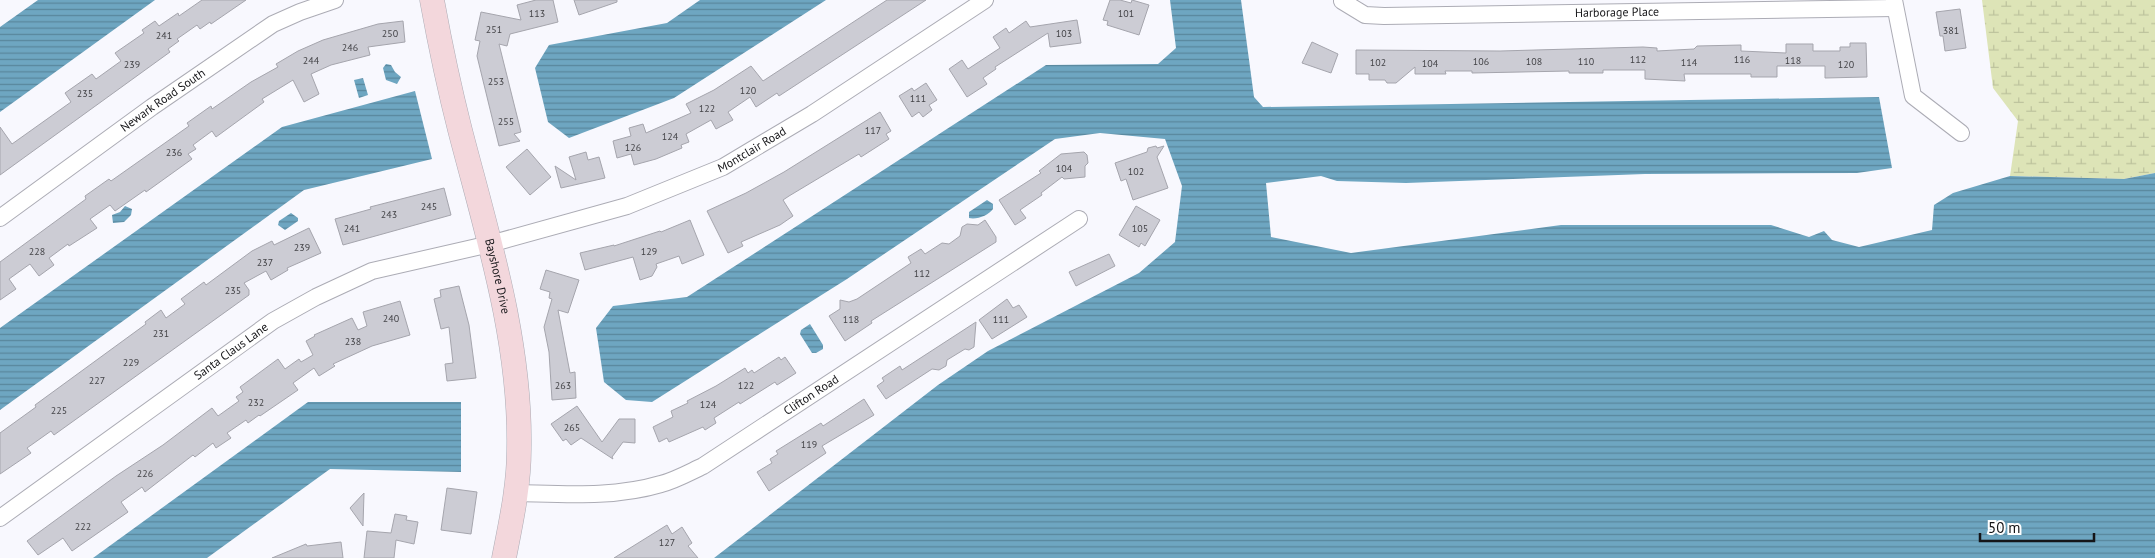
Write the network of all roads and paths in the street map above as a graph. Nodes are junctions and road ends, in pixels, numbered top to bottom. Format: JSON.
{"nodes":[{"id":1,"x":335,"y":0,"type":"edge"},
{"id":2,"x":432,"y":0,"type":"edge"},
{"id":3,"x":985,"y":0,"type":"edge"},
{"id":4,"x":1342,"y":0,"type":"edge"},
{"id":5,"x":1894,"y":4,"type":"edge"},
{"id":6,"x":1961,"y":133,"type":"dead end"},
{"id":7,"x":0,"y":218,"type":"edge"},
{"id":8,"x":1078,"y":219,"type":"dead end"},
{"id":9,"x":490,"y":244,"type":"junction"},
{"id":10,"x":516,"y":493,"type":"junction"},
{"id":11,"x":0,"y":518,"type":"edge"},
{"id":12,"x":504,"y":558,"type":"edge"}],
"edges":[{"from":1,"to":7,"type":"street","name":"Newark Road South"},
{"from":2,"to":9,"type":"street","name":"Bayshore Drive"},
{"from":3,"to":9,"type":"street","name":"Montclair Road"},
{"from":4,"to":5,"type":"street","name":"Harborage Place"},
{"from":5,"to":6,"type":"street"},
{"from":8,"to":10,"type":"street","name":"Clifton Road"},
{"from":9,"to":10,"type":"street","name":"Bayshore Drive"},
{"from":9,"to":11,"type":"street","name":"Santa Claus Lane"},
{"from":10,"to":12,"type":"street","name":"Bayshore Drive"}]}
